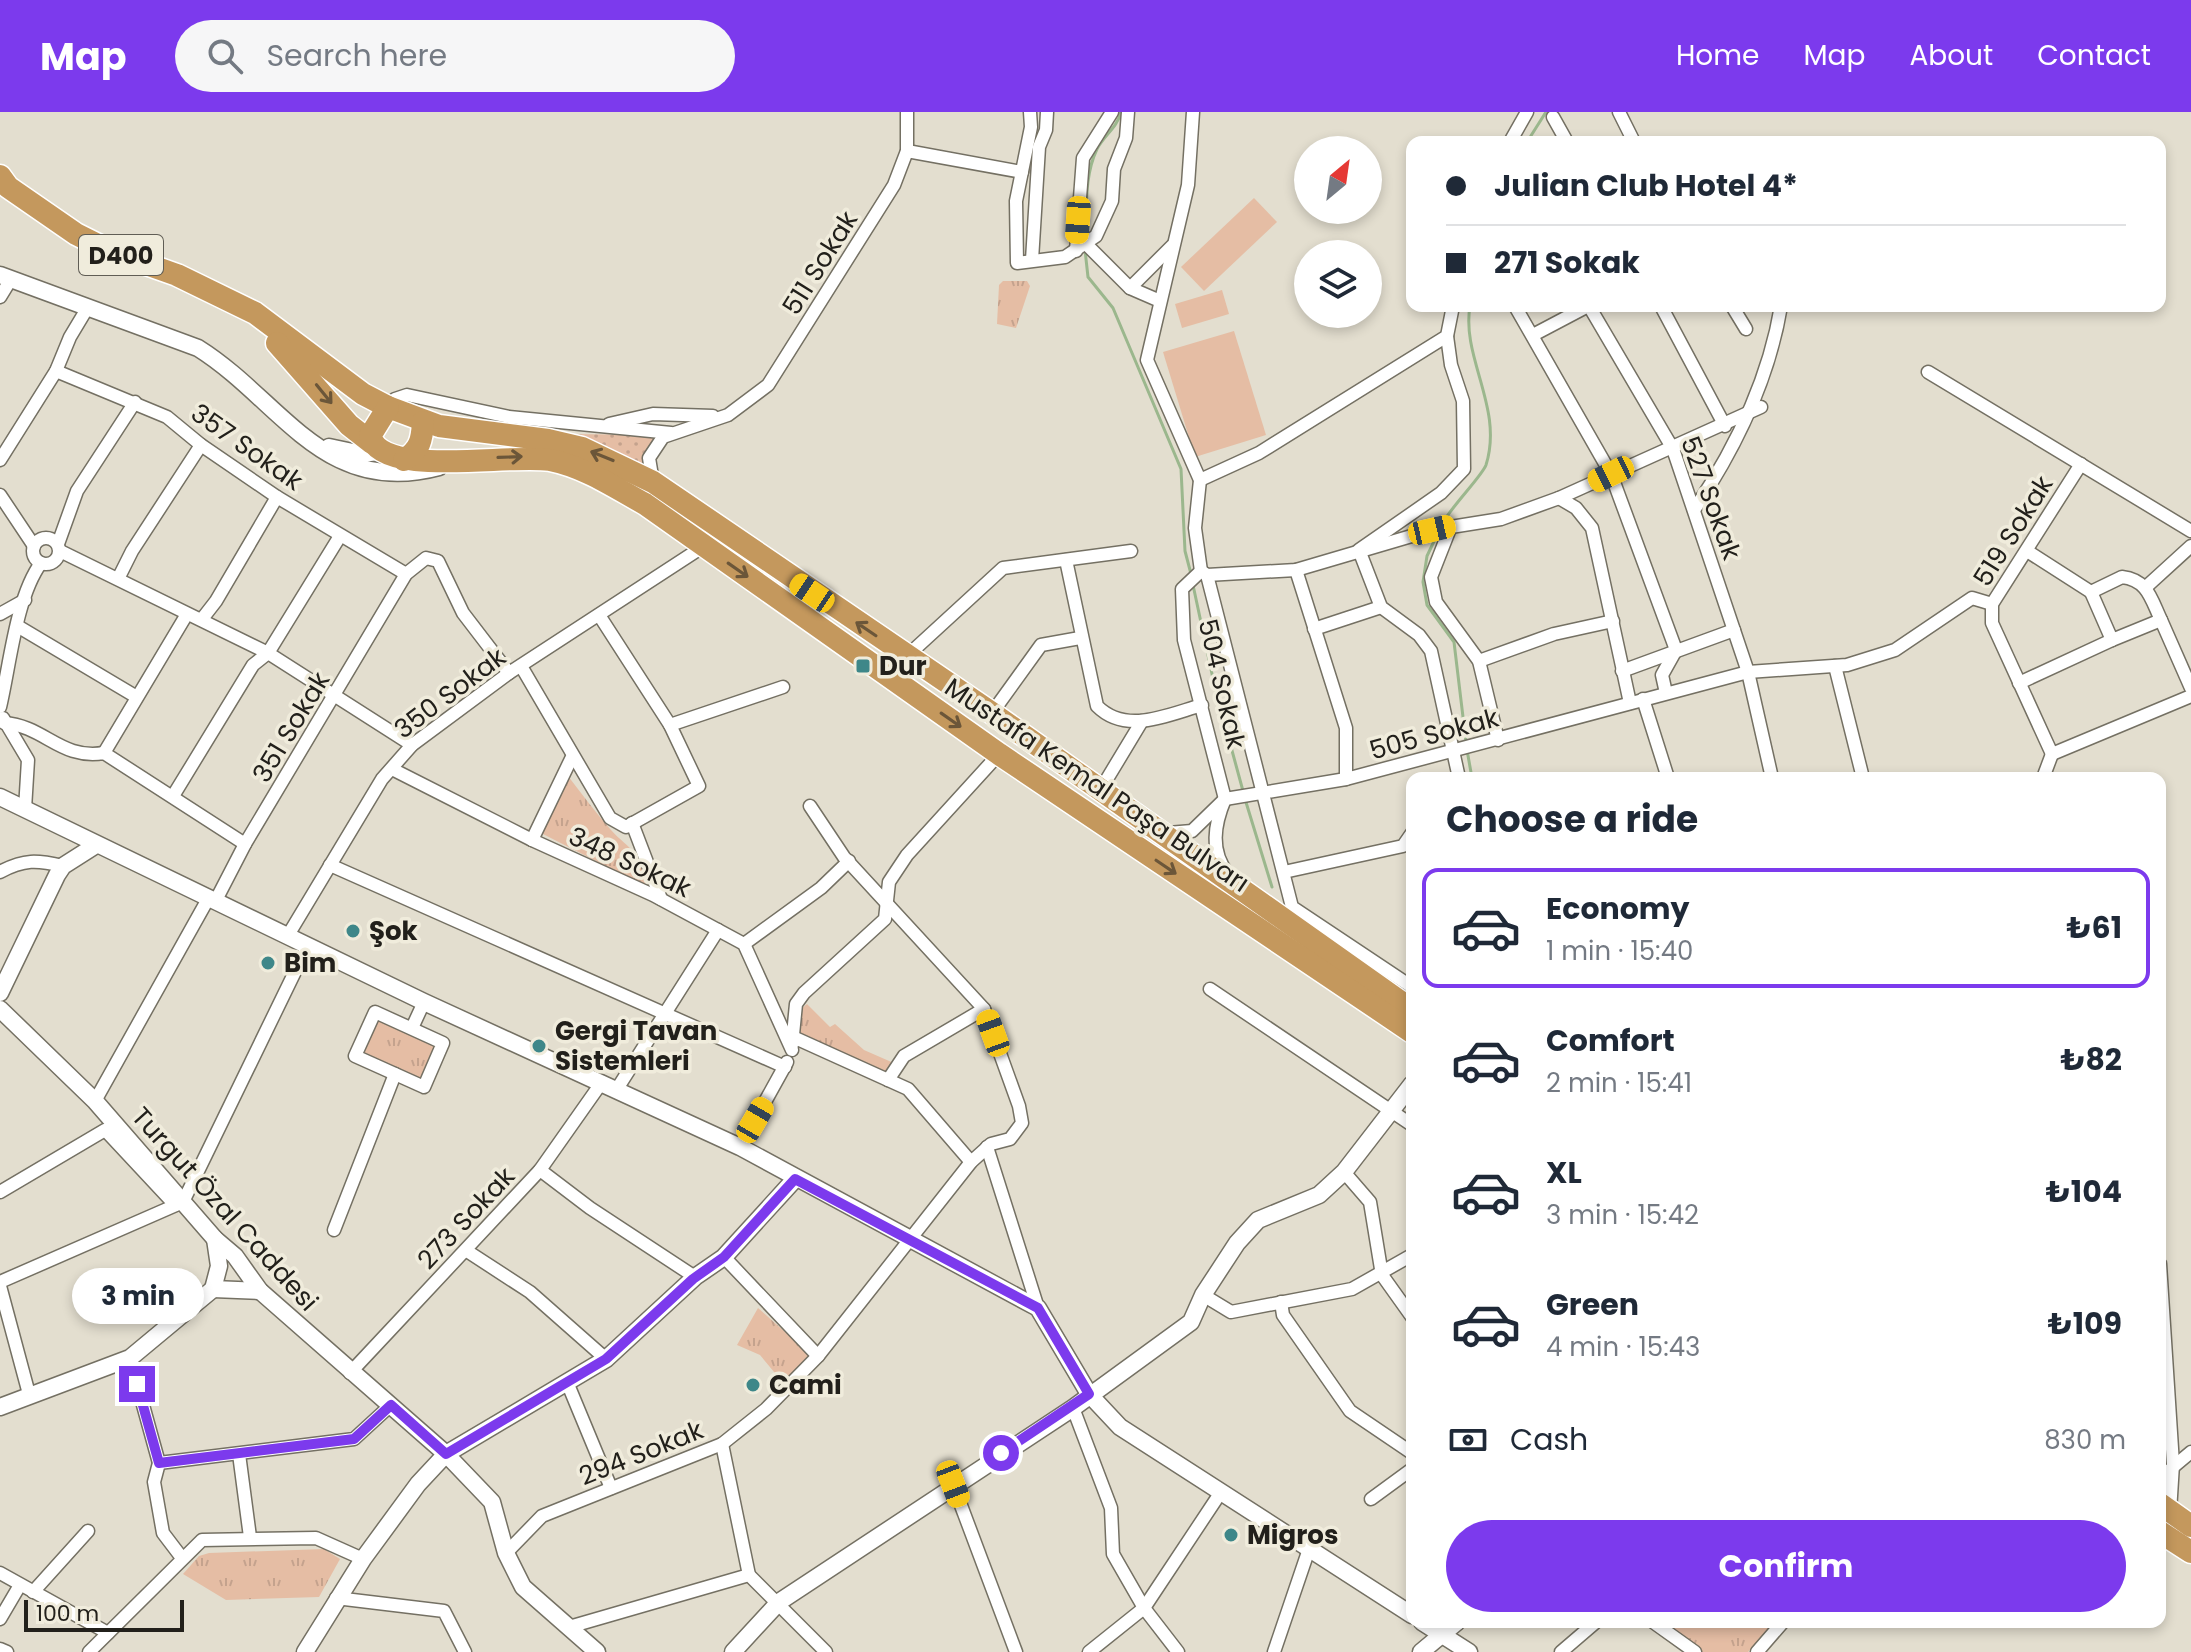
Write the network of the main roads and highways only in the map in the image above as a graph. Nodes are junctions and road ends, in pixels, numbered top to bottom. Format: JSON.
{"nodes":[{"id":1,"x":0,"y":176,"type":"edge"},
{"id":2,"x":255,"y":313,"type":"junction"},
{"id":3,"x":388,"y":407,"type":"junction"},
{"id":4,"x":423,"y":422,"type":"junction"},
{"id":5,"x":375,"y":448,"type":"junction"},
{"id":6,"x":404,"y":460,"type":"junction"},
{"id":7,"x":1311,"y":964,"type":"junction"},
{"id":8,"x":1406,"y":1006,"type":"edge"},
{"id":9,"x":1406,"y":1028,"type":"edge"},
{"id":10,"x":1406,"y":1035,"type":"edge"},
{"id":11,"x":2166,"y":1522,"type":"edge"},
{"id":12,"x":2166,"y":1523,"type":"edge"},
{"id":13,"x":2191,"y":1526,"type":"edge"},
{"id":14,"x":2191,"y":1552,"type":"edge"}],
"edges":[{"from":1,"to":2,"type":"highway","number":"D400"},
{"from":2,"to":3,"type":"highway","number":"D400"},
{"from":2,"to":5,"type":"highway","number":"D400","one_way":true},
{"from":3,"to":4,"type":"highway","number":"D400"},
{"from":3,"to":5,"type":"highway"},
{"from":4,"to":6,"type":"highway"},
{"from":8,"to":4,"type":"highway","name":"Mustafa Kemal Paşa Bulvarı","number":"D400","one_way":true},
{"from":5,"to":6,"type":"highway","number":"D400"},
{"from":6,"to":7,"type":"highway","name":"Mustafa Kemal Paşa Bulvarı","number":"D400","one_way":true},
{"from":7,"to":9,"type":"highway","name":"Mustafa Kemal Paşa Bulvarı","number":"D400"},
{"from":7,"to":10,"type":"highway"},
{"from":11,"to":13,"type":"highway"},
{"from":12,"to":14,"type":"highway"}]}
